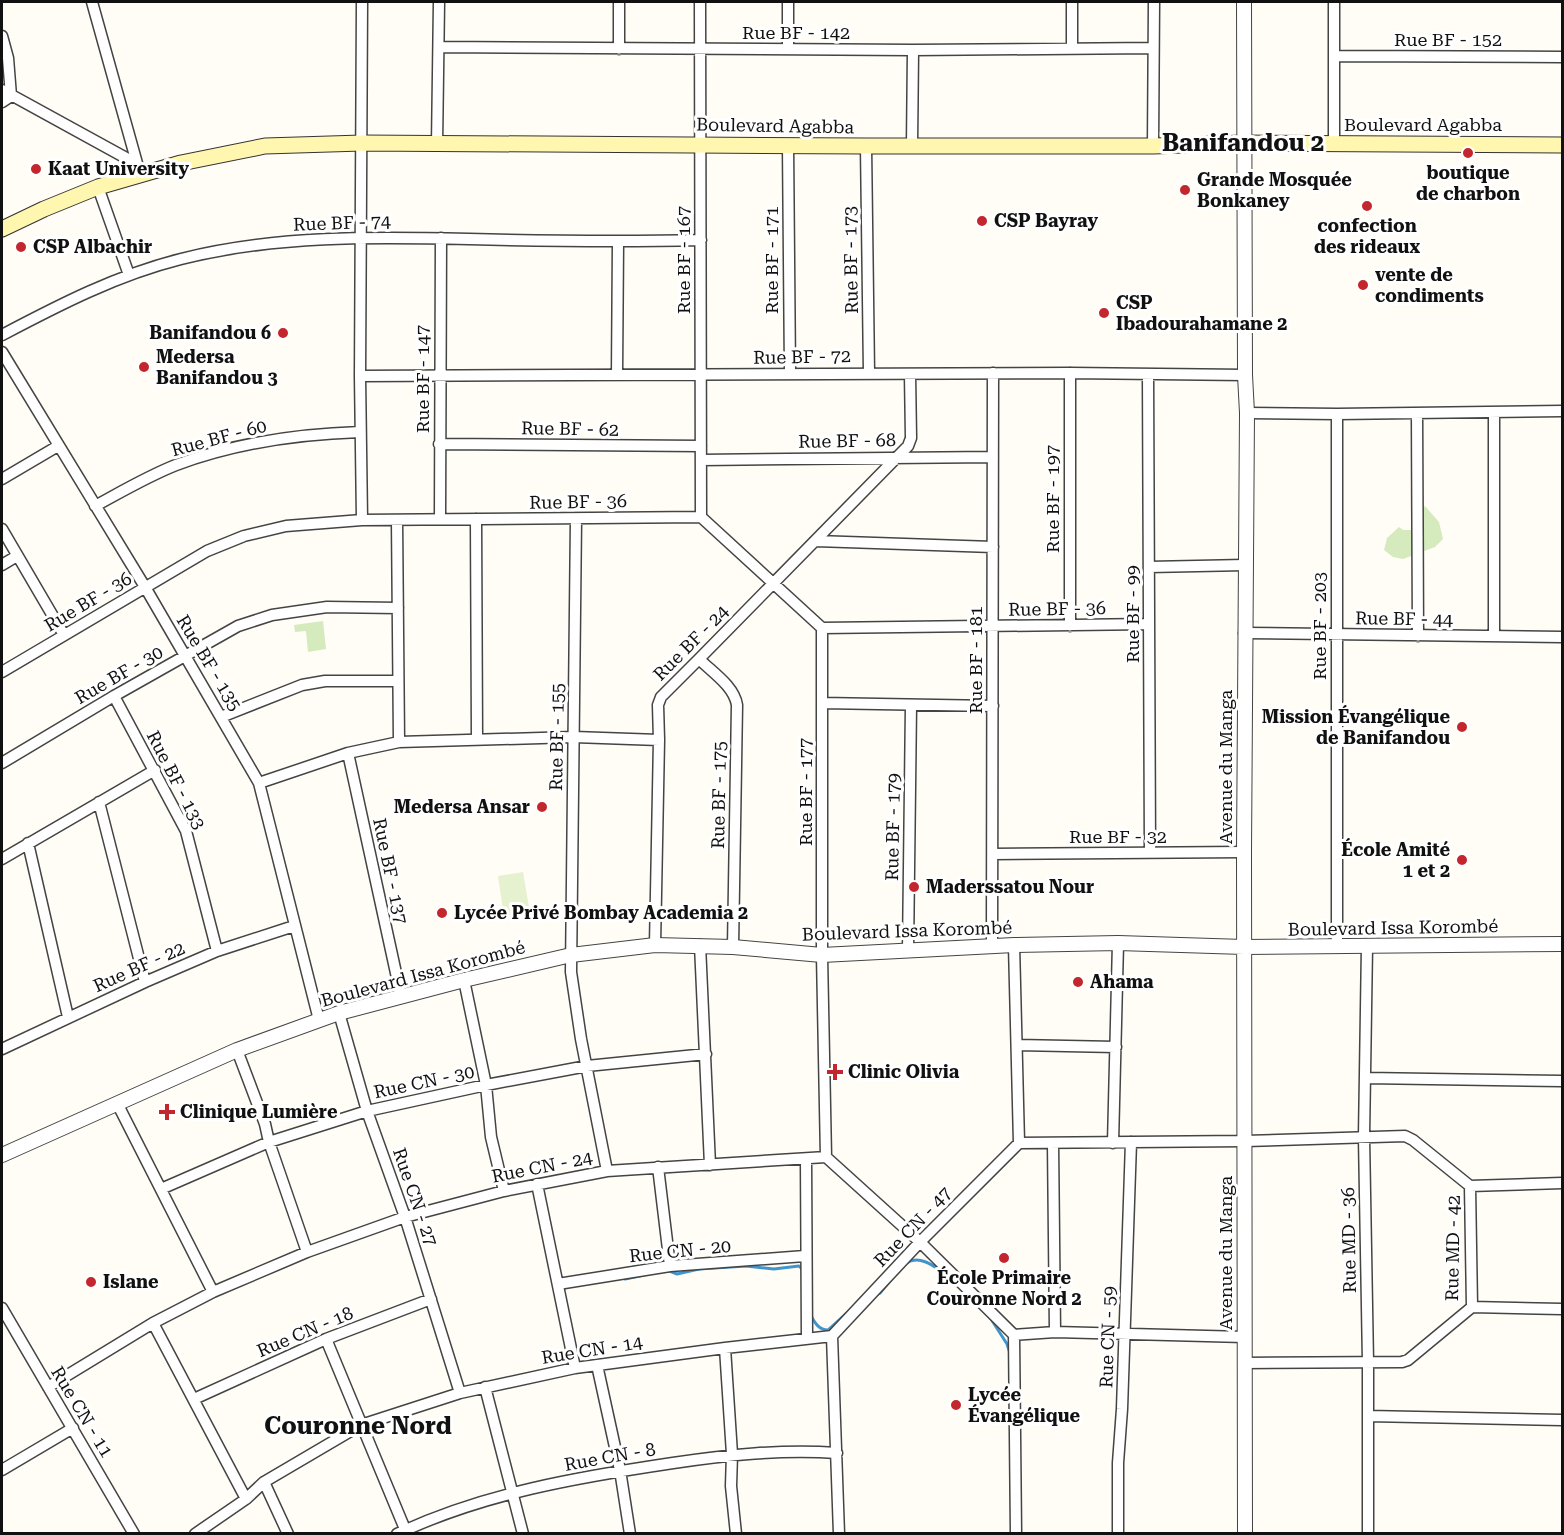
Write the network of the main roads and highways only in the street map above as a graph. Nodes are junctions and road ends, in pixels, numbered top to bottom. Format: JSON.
{"nodes":[{"id":1,"x":1563,"y":145,"type":"edge"},
{"id":2,"x":2,"y":229,"type":"edge"}],
"edges":[{"from":1,"to":2,"type":"main road","name":"Boulevard Agabba"}]}
